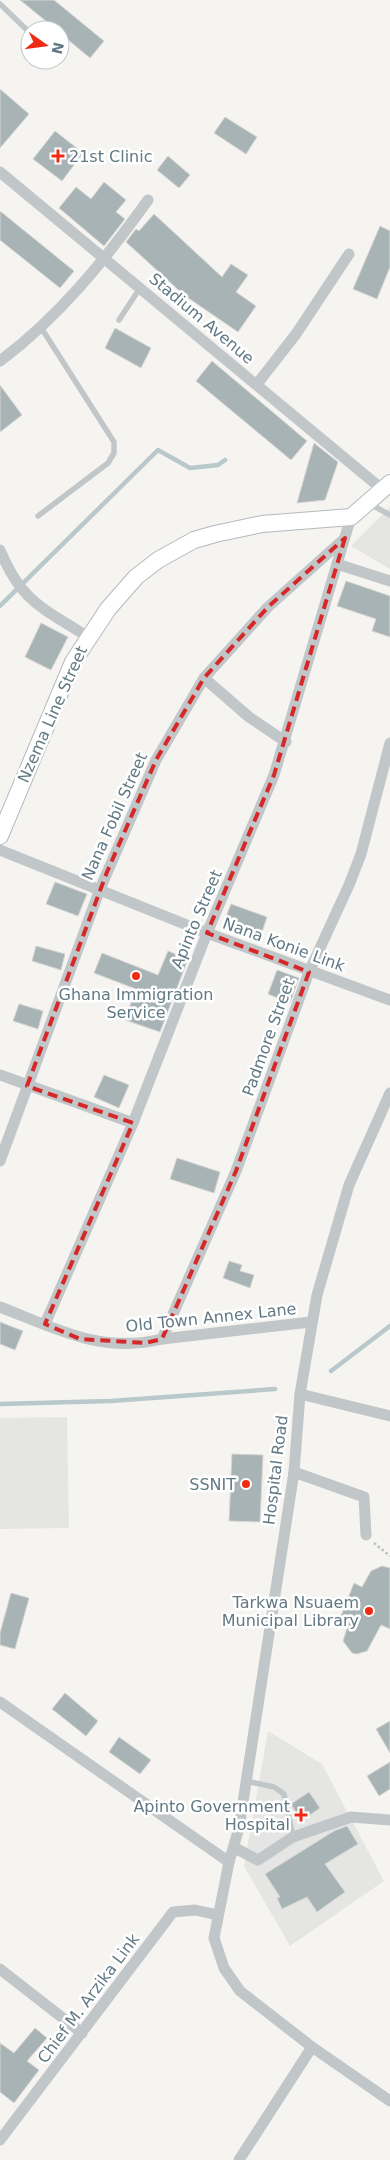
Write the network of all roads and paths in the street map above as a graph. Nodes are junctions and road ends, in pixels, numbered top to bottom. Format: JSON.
{"nodes":[{"id":1,"x":0,"y":4,"type":"edge"},
{"id":2,"x":20,"y":23,"type":"edge"},
{"id":3,"x":0,"y":172,"type":"edge"},
{"id":4,"x":148,"y":200,"type":"dead end"},
{"id":5,"x":349,"y":254,"type":"dead end"},
{"id":6,"x":103,"y":257,"type":"junction"},
{"id":7,"x":140,"y":288,"type":"junction"},
{"id":8,"x":119,"y":320,"type":"dead end"},
{"id":9,"x":42,"y":328,"type":"junction"},
{"id":10,"x":0,"y":361,"type":"edge"},
{"id":11,"x":257,"y":384,"type":"junction"},
{"id":12,"x":386,"y":486,"type":"edge"},
{"id":13,"x":368,"y":502,"type":"junction"},
{"id":14,"x":390,"y":515,"type":"edge"},
{"id":15,"x":38,"y":516,"type":"dead end"},
{"id":16,"x":351,"y":517,"type":"junction"},
{"id":17,"x":345,"y":538,"type":"junction"},
{"id":18,"x":0,"y":550,"type":"edge"},
{"id":19,"x":337,"y":564,"type":"junction"},
{"id":20,"x":390,"y":581,"type":"edge"},
{"id":21,"x":88,"y":637,"type":"junction"},
{"id":22,"x":204,"y":678,"type":"junction"},
{"id":23,"x":286,"y":742,"type":"junction"},
{"id":24,"x":390,"y":743,"type":"edge"},
{"id":25,"x":386,"y":778,"type":"edge"},
{"id":26,"x":0,"y":836,"type":"edge"},
{"id":27,"x":0,"y":850,"type":"edge"},
{"id":28,"x":100,"y":889,"type":"junction"},
{"id":29,"x":206,"y":933,"type":"junction"},
{"id":30,"x":309,"y":972,"type":"junction"},
{"id":31,"x":390,"y":1000,"type":"edge"},
{"id":32,"x":0,"y":1075,"type":"edge"},
{"id":33,"x":27,"y":1086,"type":"junction"},
{"id":34,"x":390,"y":1093,"type":"edge"},
{"id":35,"x":133,"y":1123,"type":"junction"},
{"id":36,"x":0,"y":1161,"type":"edge"},
{"id":37,"x":0,"y":1307,"type":"edge"},
{"id":38,"x":311,"y":1322,"type":"junction"},
{"id":39,"x":45,"y":1324,"type":"junction"},
{"id":40,"x":162,"y":1339,"type":"junction"},
{"id":41,"x":300,"y":1394,"type":"junction"},
{"id":42,"x":390,"y":1416,"type":"edge"},
{"id":43,"x":294,"y":1472,"type":"junction"},
{"id":44,"x":366,"y":1535,"type":"joint"},
{"id":45,"x":390,"y":1556,"type":"edge"},
{"id":46,"x":0,"y":1702,"type":"edge"},
{"id":47,"x":246,"y":1781,"type":"junction"},
{"id":48,"x":390,"y":1820,"type":"edge"},
{"id":49,"x":293,"y":1837,"type":"junction"},
{"id":50,"x":234,"y":1848,"type":"junction"},
{"id":51,"x":229,"y":1862,"type":"junction"},
{"id":52,"x":218,"y":1915,"type":"junction"},
{"id":53,"x":0,"y":1969,"type":"edge"},
{"id":54,"x":82,"y":2033,"type":"junction"},
{"id":55,"x":312,"y":2046,"type":"junction"},
{"id":56,"x":390,"y":2101,"type":"edge"},
{"id":57,"x":0,"y":2140,"type":"edge"},
{"id":58,"x":239,"y":2160,"type":"edge"}],
"edges":[{"from":1,"to":2,"type":"lane"},
{"from":3,"to":6,"type":"street","name":"Stadium Avenue"},
{"from":4,"to":6,"type":"street"},
{"from":5,"to":11,"type":"street"},
{"from":6,"to":7,"type":"street","name":"Stadium Avenue"},
{"from":6,"to":9,"type":"street"},
{"from":7,"to":8,"type":"lane"},
{"from":7,"to":11,"type":"street","name":"Stadium Avenue"},
{"from":9,"to":10,"type":"street"},
{"from":9,"to":15,"type":"lane"},
{"from":11,"to":12,"type":"street","name":"Stadium Avenue"},
{"from":12,"to":13,"type":"street"},
{"from":13,"to":14,"type":"lane"},
{"from":13,"to":16,"type":"street"},
{"from":16,"to":17,"type":"street","name":"Apinto Street"},
{"from":16,"to":21,"type":"street","name":"Nzema Line Street"},
{"from":17,"to":19,"type":"street","name":"Apinto Street"},
{"from":17,"to":22,"type":"street","name":"Nana Fobil Street"},
{"from":18,"to":21,"type":"street"},
{"from":19,"to":20,"type":"street"},
{"from":19,"to":23,"type":"street","name":"Apinto Street"},
{"from":21,"to":26,"type":"street","name":"Nzema Line Street"},
{"from":22,"to":23,"type":"street"},
{"from":22,"to":28,"type":"street","name":"Nana Fobil Street"},
{"from":23,"to":29,"type":"street","name":"Apinto Street"},
{"from":24,"to":25,"type":"street","name":"Padmore Street"},
{"from":25,"to":30,"type":"street","name":"Padmore Street"},
{"from":27,"to":28,"type":"street","name":"Nana Konie Link"},
{"from":28,"to":29,"type":"street","name":"Nana Konie Link"},
{"from":28,"to":33,"type":"street","name":"Nana Fobil Street"},
{"from":29,"to":30,"type":"street","name":"Nana Konie Link"},
{"from":29,"to":35,"type":"street","name":"Apinto Street"},
{"from":30,"to":31,"type":"street","name":"Nana Konie Link"},
{"from":30,"to":40,"type":"street","name":"Padmore Street"},
{"from":32,"to":33,"type":"street"},
{"from":33,"to":35,"type":"street"},
{"from":33,"to":36,"type":"street","name":"Nana Fobil Street"},
{"from":34,"to":38,"type":"street","name":"Hospital Road"},
{"from":35,"to":39,"type":"street","name":"Apinto Street"},
{"from":37,"to":39,"type":"street","name":"Old Town Annex Lane"},
{"from":38,"to":40,"type":"street","name":"Old Town Annex Lane"},
{"from":38,"to":41,"type":"street","name":"Hospital Road"},
{"from":39,"to":40,"type":"street","name":"Old Town Annex Lane"},
{"from":41,"to":42,"type":"street"},
{"from":41,"to":43,"type":"street","name":"Hospital Road"},
{"from":43,"to":44,"type":"street"},
{"from":43,"to":47,"type":"street","name":"Hospital Road"},
{"from":44,"to":45,"type":"path"},
{"from":46,"to":51,"type":"street"},
{"from":47,"to":49,"type":"lane"},
{"from":47,"to":50,"type":"street","name":"Hospital Road"},
{"from":48,"to":49,"type":"street"},
{"from":49,"to":50,"type":"street"},
{"from":50,"to":51,"type":"street","name":"Hospital Road"},
{"from":51,"to":52,"type":"street","name":"Hospital Road"},
{"from":52,"to":54,"type":"street","name":"Chief M. Arzika Link"},
{"from":52,"to":55,"type":"street","name":"Hospital Road"},
{"from":53,"to":54,"type":"street"},
{"from":54,"to":57,"type":"street","name":"Chief M. Arzika Link"},
{"from":55,"to":56,"type":"street","name":"Hospital Road"},
{"from":55,"to":58,"type":"street"}]}
